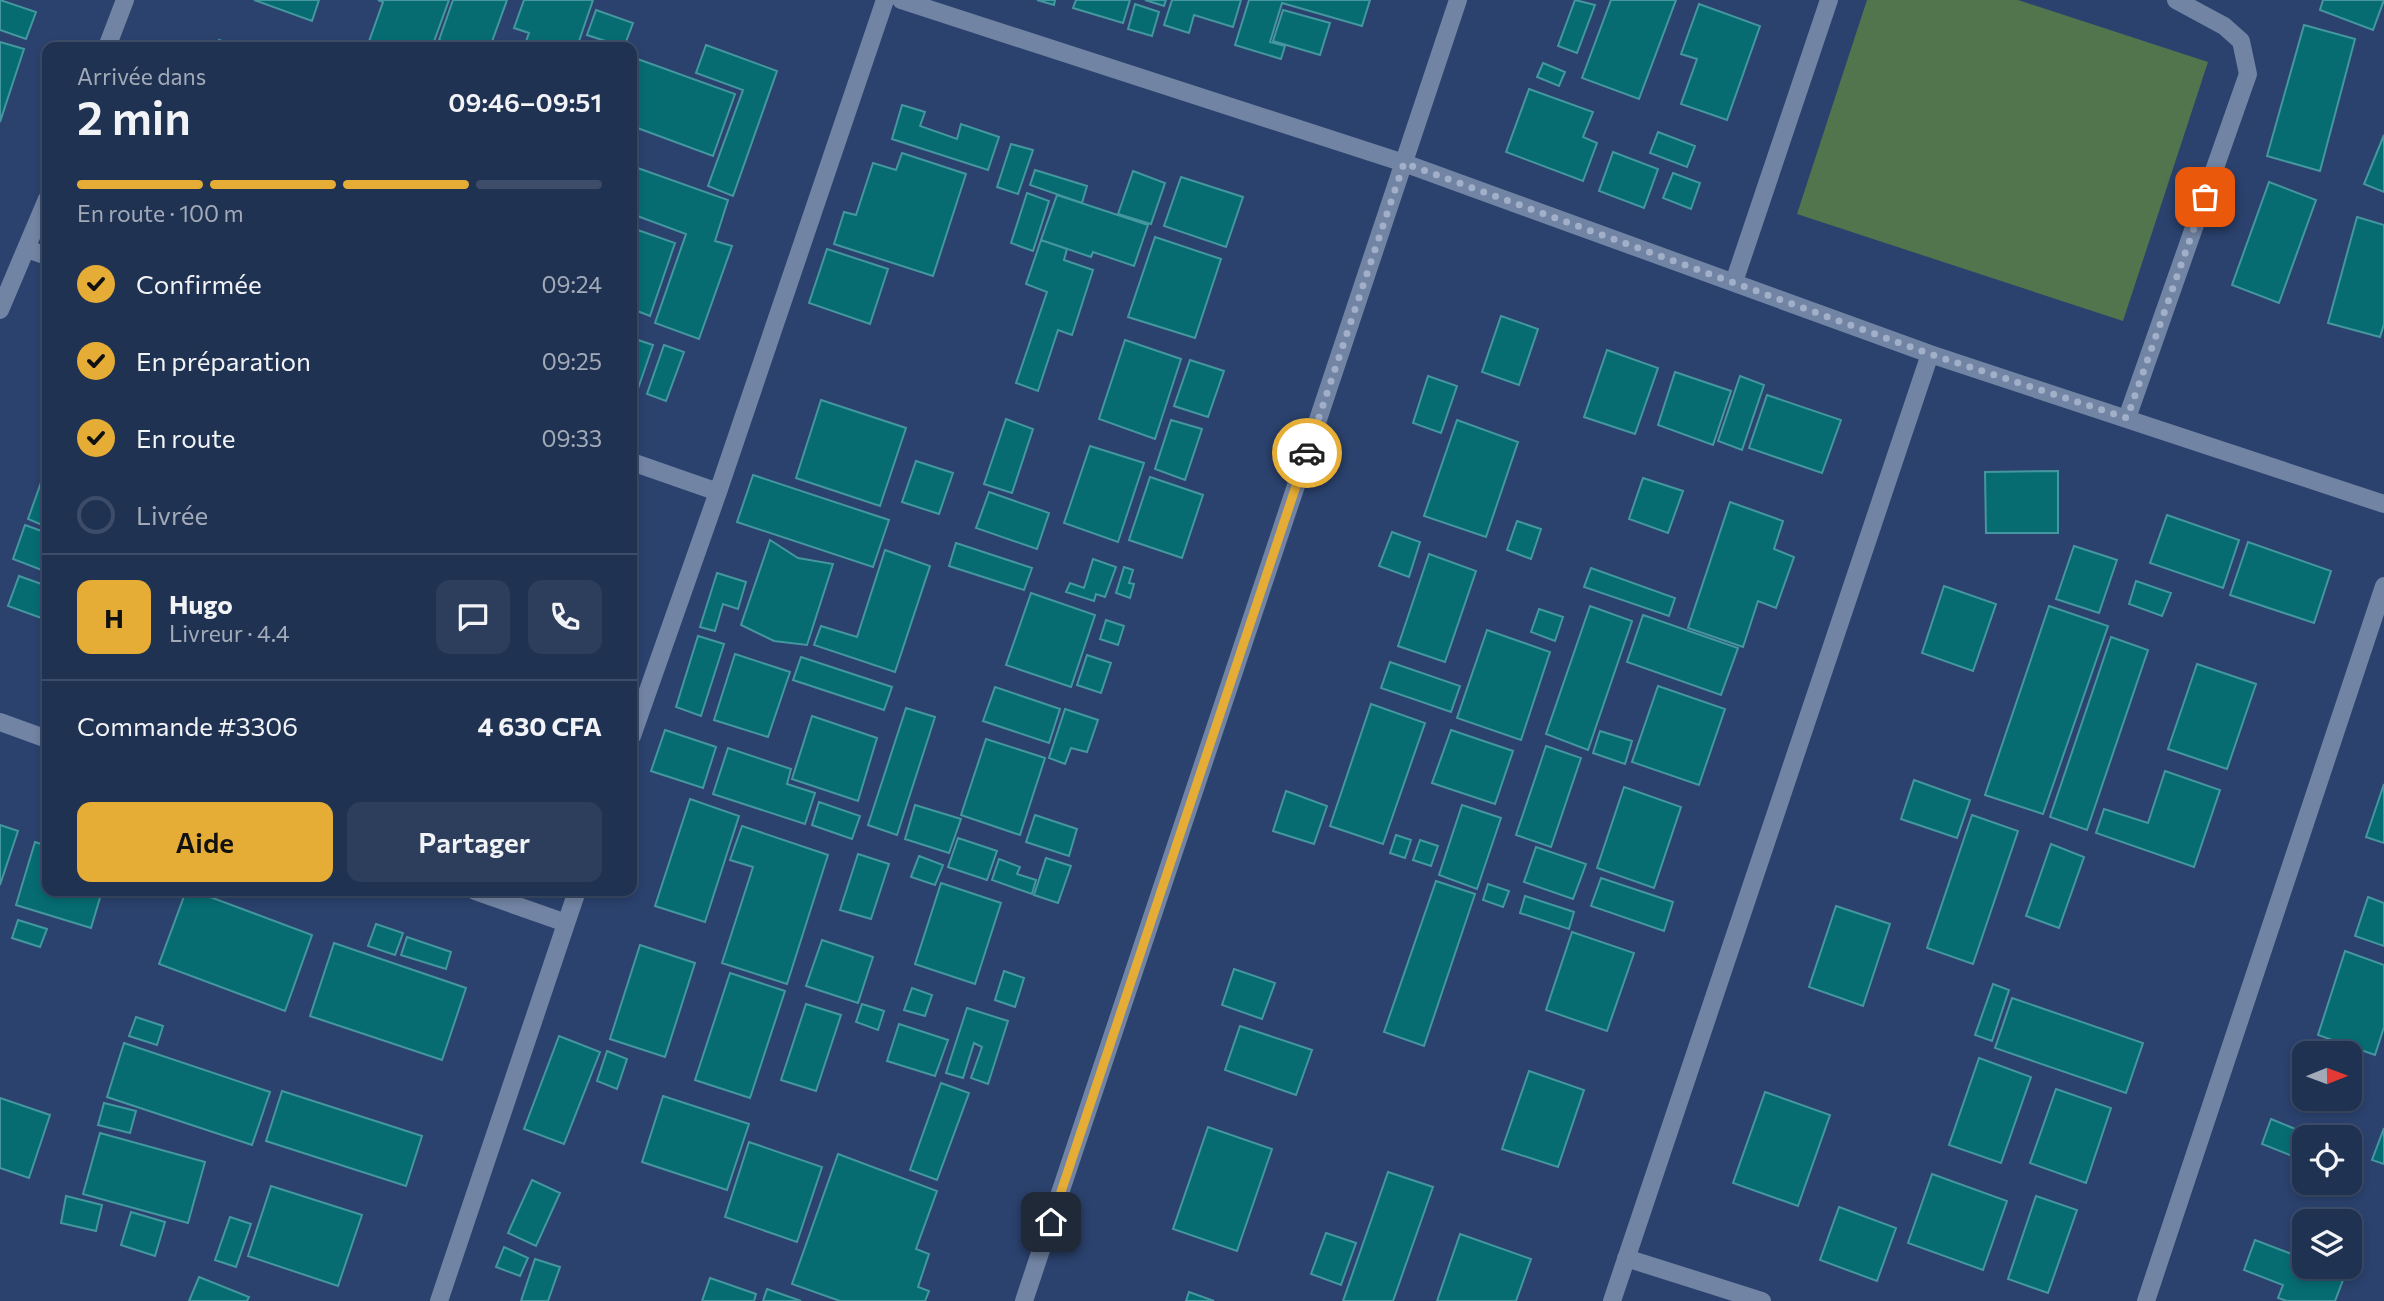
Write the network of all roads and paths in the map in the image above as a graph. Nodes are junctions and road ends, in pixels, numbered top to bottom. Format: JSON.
{"nodes":[{"id":1,"x":125,"y":0,"type":"edge"},
{"id":2,"x":885,"y":0,"type":"edge"},
{"id":3,"x":901,"y":0,"type":"edge"},
{"id":4,"x":1458,"y":0,"type":"edge"},
{"id":5,"x":1829,"y":0,"type":"edge"},
{"id":6,"x":2176,"y":0,"type":"edge"},
{"id":7,"x":109,"y":42,"type":"edge"},
{"id":8,"x":1404,"y":163,"type":"junction"},
{"id":9,"x":42,"y":212,"type":"edge"},
{"id":10,"x":27,"y":249,"type":"junction"},
{"id":11,"x":42,"y":254,"type":"edge"},
{"id":12,"x":1734,"y":282,"type":"junction"},
{"id":13,"x":2,"y":300,"type":"edge"},
{"id":14,"x":1930,"y":354,"type":"junction"},
{"id":15,"x":2127,"y":418,"type":"junction"},
{"id":16,"x":637,"y":464,"type":"edge"},
{"id":17,"x":718,"y":492,"type":"junction"},
{"id":18,"x":2384,"y":503,"type":"edge"},
{"id":19,"x":2384,"y":586,"type":"edge"},
{"id":20,"x":0,"y":722,"type":"edge"},
{"id":21,"x":637,"y":722,"type":"edge"},
{"id":22,"x":42,"y":736,"type":"edge"},
{"id":23,"x":489,"y":896,"type":"edge"},
{"id":24,"x":575,"y":896,"type":"edge"},
{"id":25,"x":566,"y":923,"type":"junction"},
{"id":26,"x":1626,"y":1258,"type":"junction"},
{"id":27,"x":439,"y":1301,"type":"edge"},
{"id":28,"x":1024,"y":1301,"type":"edge"},
{"id":29,"x":1612,"y":1301,"type":"edge"},
{"id":30,"x":1762,"y":1301,"type":"edge"},
{"id":31,"x":2146,"y":1301,"type":"edge"}],
"edges":[{"from":1,"to":7,"type":"street"},
{"from":2,"to":17,"type":"street"},
{"from":3,"to":8,"type":"street"},
{"from":4,"to":8,"type":"street"},
{"from":5,"to":12,"type":"street"},
{"from":6,"to":15,"type":"street"},
{"from":8,"to":12,"type":"street"},
{"from":8,"to":28,"type":"street"},
{"from":9,"to":10,"type":"street"},
{"from":10,"to":11,"type":"street"},
{"from":10,"to":13,"type":"street"},
{"from":12,"to":14,"type":"street"},
{"from":14,"to":15,"type":"street"},
{"from":14,"to":26,"type":"street"},
{"from":15,"to":18,"type":"street"},
{"from":16,"to":17,"type":"street"},
{"from":17,"to":21,"type":"street"},
{"from":19,"to":31,"type":"street"},
{"from":20,"to":22,"type":"street"},
{"from":23,"to":25,"type":"street"},
{"from":24,"to":25,"type":"street"},
{"from":25,"to":27,"type":"street"},
{"from":26,"to":29,"type":"street"},
{"from":26,"to":30,"type":"street"}]}
